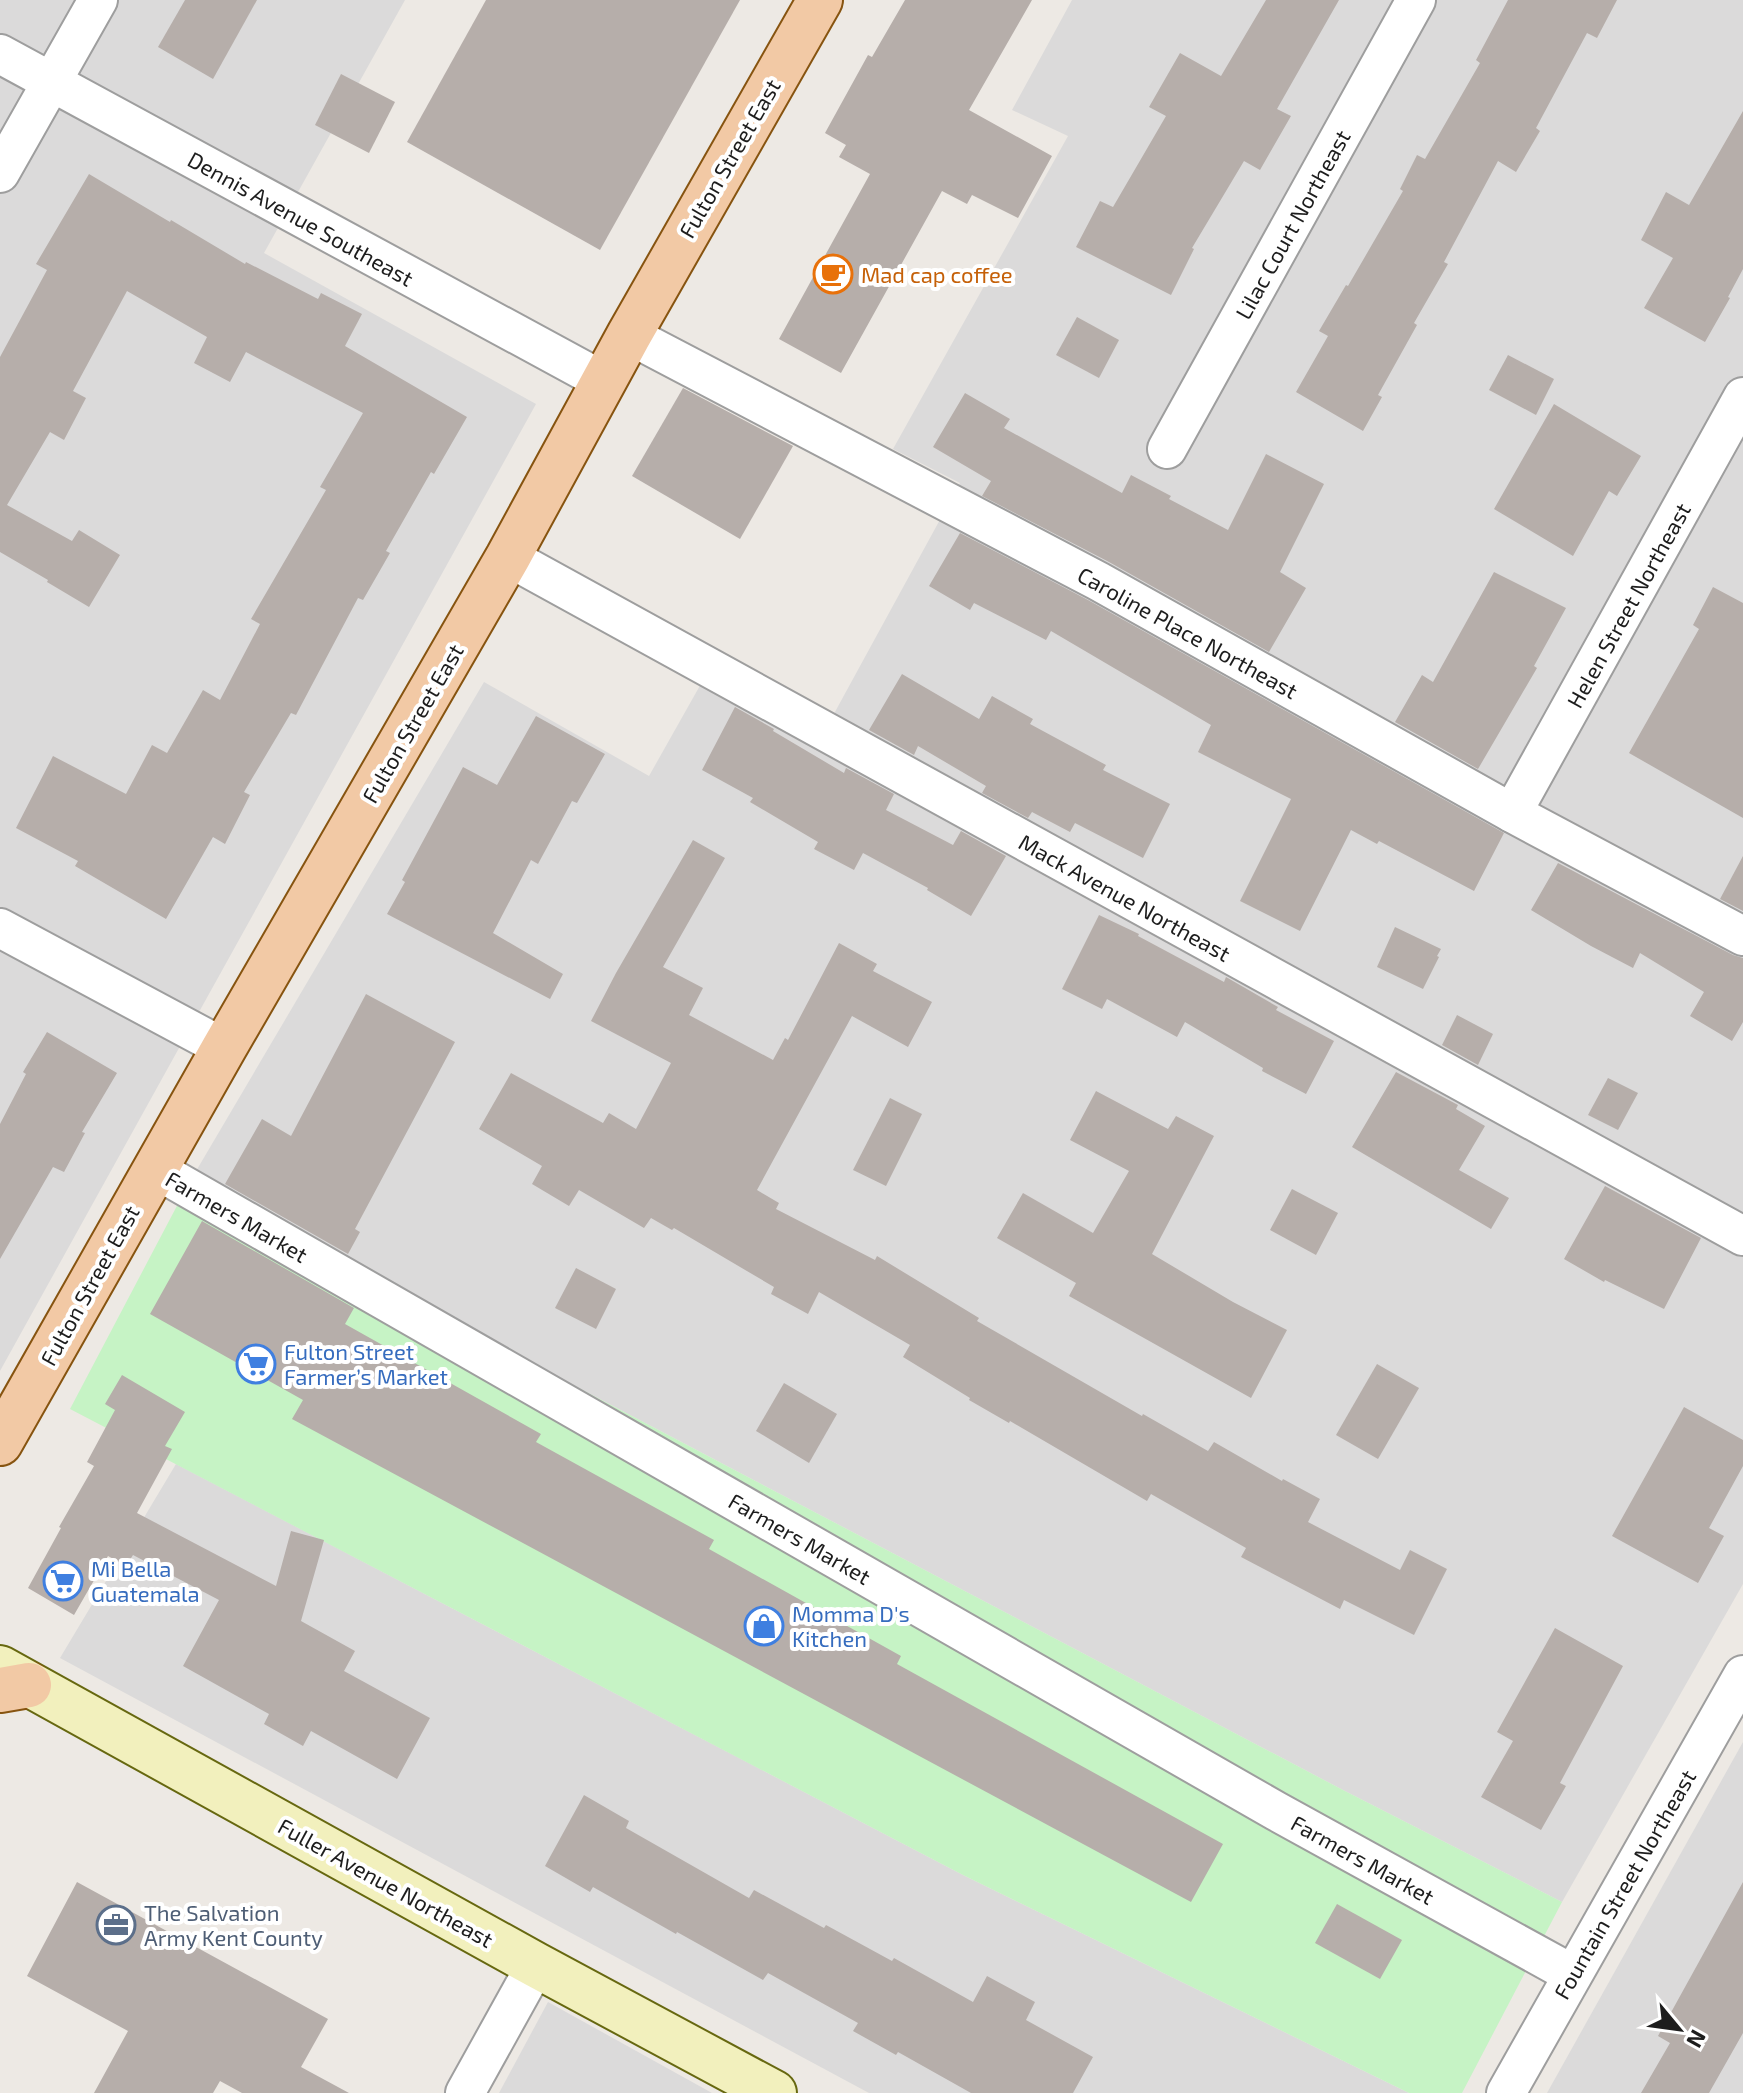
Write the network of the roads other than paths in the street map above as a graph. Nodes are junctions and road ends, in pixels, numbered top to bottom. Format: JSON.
{"nodes":[{"id":1,"x":98,"y":0,"type":"edge"},
{"id":2,"x":820,"y":0,"type":"edge"},
{"id":3,"x":1416,"y":0,"type":"edge"},
{"id":4,"x":0,"y":54,"type":"edge"},
{"id":5,"x":52,"y":82,"type":"junction"},
{"id":6,"x":0,"y":173,"type":"edge"},
{"id":7,"x":629,"y":335,"type":"junction"},
{"id":8,"x":603,"y":381,"type":"junction"},
{"id":9,"x":1743,"y":397,"type":"edge"},
{"id":10,"x":1167,"y":449,"type":"dead end"},
{"id":11,"x":508,"y":557,"type":"junction"},
{"id":12,"x":1512,"y":813,"type":"junction"},
{"id":13,"x":0,"y":928,"type":"edge"},
{"id":14,"x":1743,"y":936,"type":"edge"},
{"id":15,"x":224,"y":1048,"type":"junction"},
{"id":16,"x":155,"y":1169,"type":"junction"},
{"id":17,"x":1743,"y":1236,"type":"edge"},
{"id":18,"x":0,"y":1443,"type":"edge"},
{"id":19,"x":1743,"y":1675,"type":"edge"},
{"id":20,"x":10,"y":1681,"type":"edge"},
{"id":21,"x":536,"y":1965,"type":"junction"},
{"id":22,"x":1572,"y":1974,"type":"junction"},
{"id":23,"x":465,"y":2093,"type":"edge"},
{"id":24,"x":774,"y":2093,"type":"edge"},
{"id":25,"x":1506,"y":2093,"type":"edge"}],
"edges":[{"from":1,"to":5,"type":"street"},
{"from":2,"to":7,"type":"main road","name":"Fulton Street East"},
{"from":3,"to":10,"type":"street","name":"Lilac Court Northeast"},
{"from":4,"to":5,"type":"street","name":"Dennis Avenue Southeast"},
{"from":5,"to":6,"type":"street"},
{"from":5,"to":8,"type":"street","name":"Dennis Avenue Southeast"},
{"from":7,"to":8,"type":"main road","name":"Fulton Street East"},
{"from":7,"to":12,"type":"street","name":"Caroline Place Northeast"},
{"from":8,"to":11,"type":"main road","name":"Fulton Street East"},
{"from":9,"to":12,"type":"street","name":"Helen Street Northeast"},
{"from":11,"to":15,"type":"main road","name":"Fulton Street East"},
{"from":11,"to":17,"type":"street","name":"Mack Avenue Northeast"},
{"from":12,"to":14,"type":"street","name":"Caroline Place Northeast"},
{"from":13,"to":15,"type":"street"},
{"from":15,"to":16,"type":"main road","name":"Fulton Street East"},
{"from":16,"to":18,"type":"main road","name":"Fulton Street East"},
{"from":16,"to":22,"type":"street","name":"Farmers Market"},
{"from":19,"to":22,"type":"street","name":"Fountain Street Northeast"},
{"from":20,"to":21,"type":"main road","name":"Fuller Avenue Northeast"},
{"from":21,"to":23,"type":"street"},
{"from":21,"to":24,"type":"main road","name":"Fuller Avenue Northeast"},
{"from":22,"to":25,"type":"street","name":"Fountain Street Northeast"}]}
